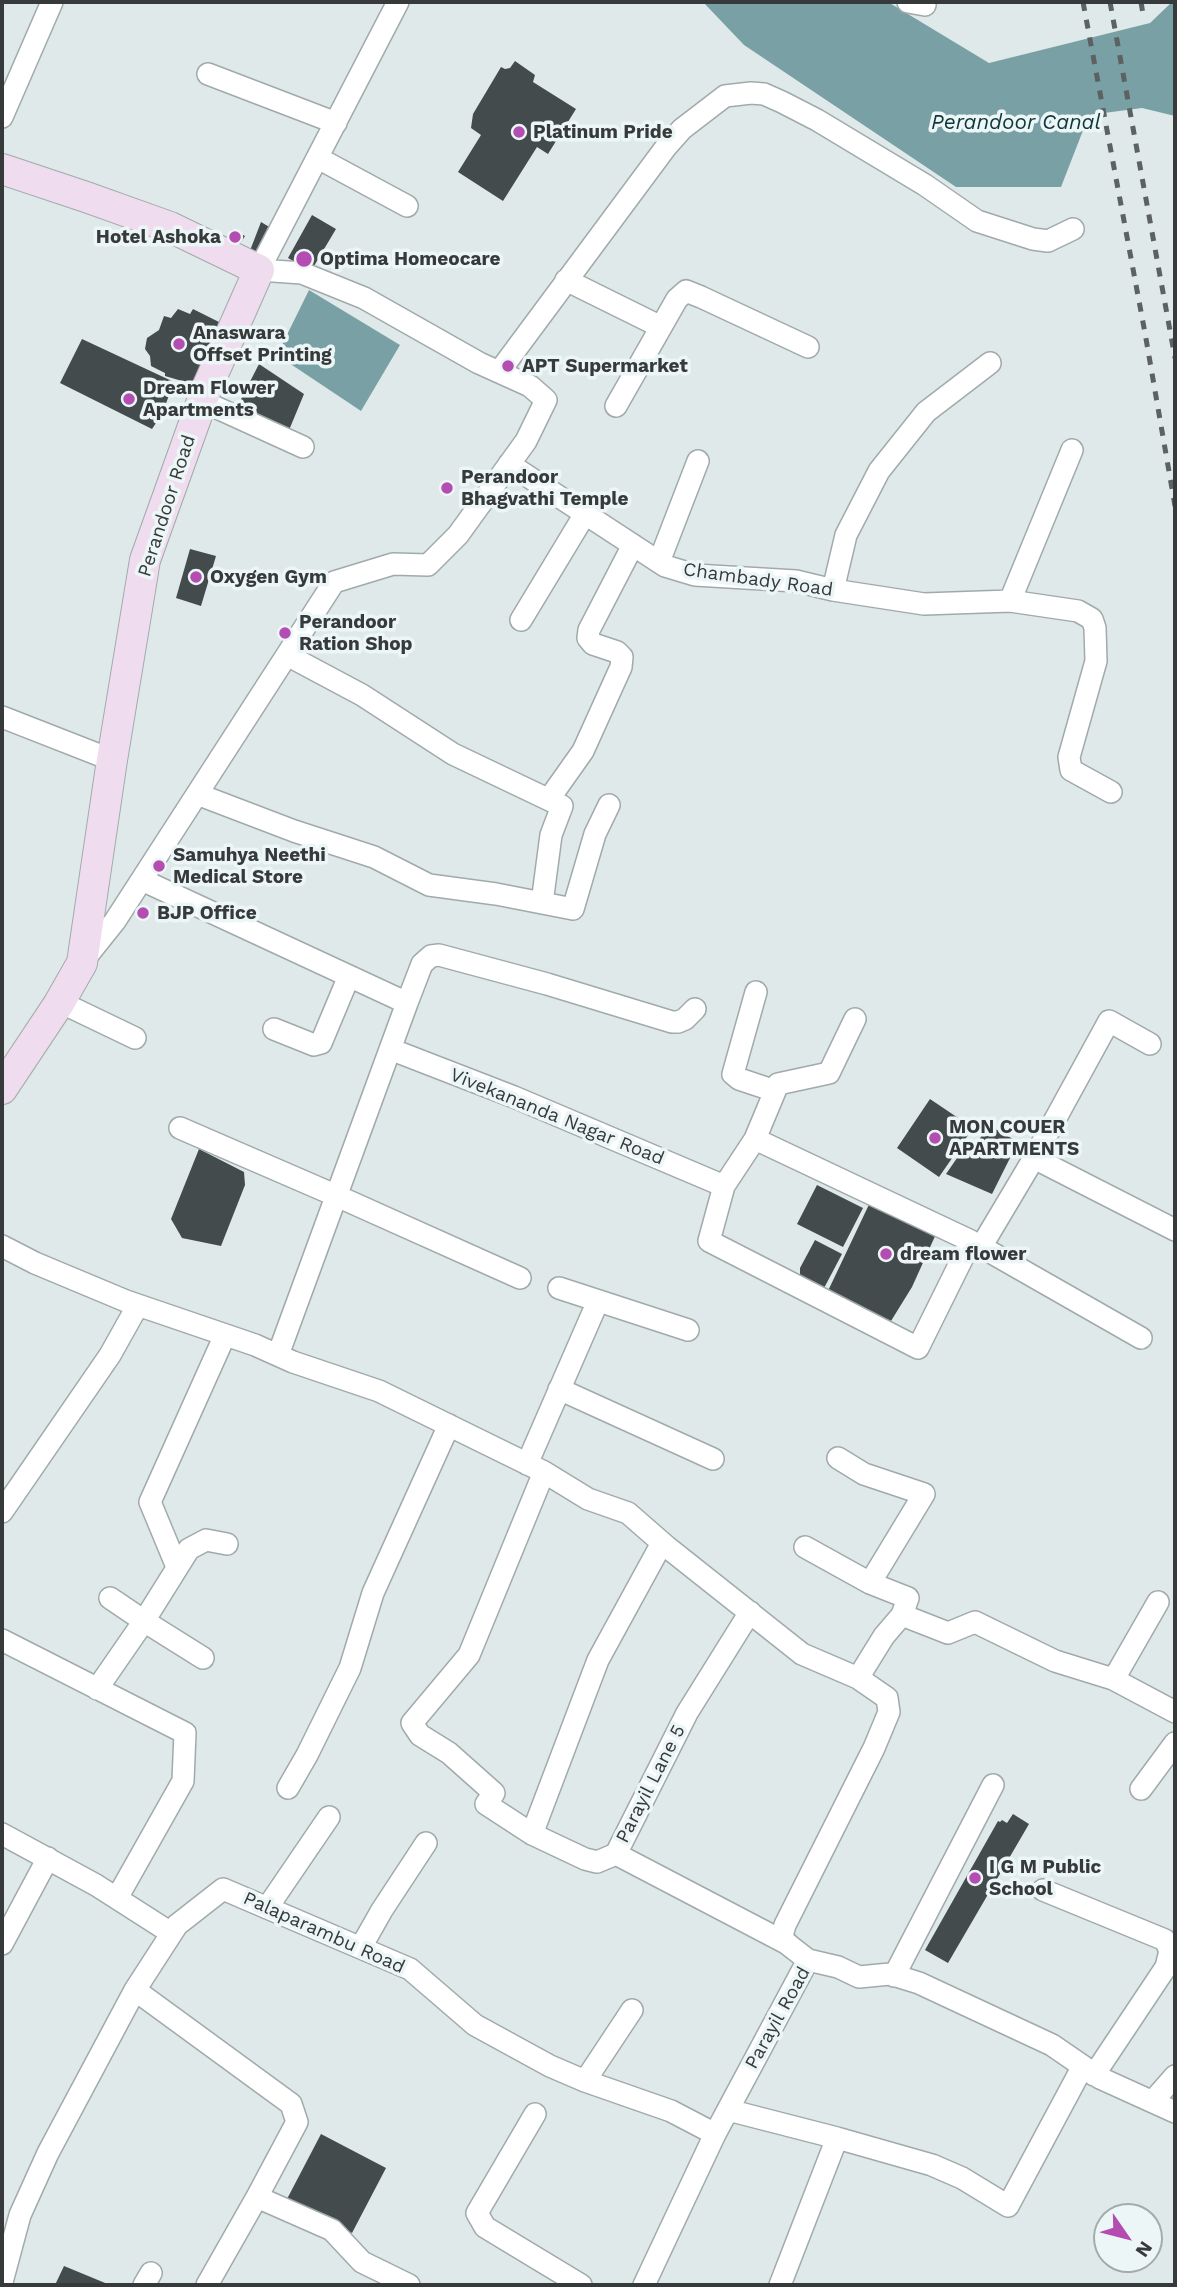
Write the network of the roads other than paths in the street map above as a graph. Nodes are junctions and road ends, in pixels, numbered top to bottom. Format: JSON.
{"nodes":[{"id":1,"x":52,"y":2,"type":"edge"},
{"id":2,"x":398,"y":2,"type":"edge"},
{"id":3,"x":208,"y":74,"type":"dead end"},
{"id":4,"x":2,"y":117,"type":"edge"},
{"id":5,"x":336,"y":123,"type":"junction"},
{"id":6,"x":318,"y":158,"type":"junction"},
{"id":7,"x":2,"y":173,"type":"edge"},
{"id":8,"x":407,"y":206,"type":"dead end"},
{"id":9,"x":1073,"y":229,"type":"dead end"},
{"id":10,"x":259,"y":270,"type":"junction"},
{"id":11,"x":566,"y":280,"type":"junction"},
{"id":12,"x":661,"y":327,"type":"junction"},
{"id":13,"x":808,"y":347,"type":"dead end"},
{"id":14,"x":990,"y":363,"type":"dead end"},
{"id":15,"x":499,"y":372,"type":"junction"},
{"id":16,"x":202,"y":401,"type":"junction"},
{"id":17,"x":616,"y":406,"type":"dead end"},
{"id":18,"x":303,"y":447,"type":"dead end"},
{"id":19,"x":1072,"y":450,"type":"dead end"},
{"id":20,"x":698,"y":461,"type":"dead end"},
{"id":21,"x":509,"y":464,"type":"junction"},
{"id":22,"x":585,"y":514,"type":"junction"},
{"id":23,"x":633,"y":545,"type":"junction"},
{"id":24,"x":659,"y":562,"type":"junction"},
{"id":25,"x":833,"y":590,"type":"junction"},
{"id":26,"x":1010,"y":601,"type":"junction"},
{"id":27,"x":521,"y":620,"type":"dead end"},
{"id":28,"x":287,"y":655,"type":"junction"},
{"id":29,"x":2,"y":717,"type":"edge"},
{"id":30,"x":112,"y":760,"type":"junction"},
{"id":31,"x":1111,"y":792,"type":"dead end"},
{"id":32,"x":197,"y":794,"type":"junction"},
{"id":33,"x":549,"y":799,"type":"junction"},
{"id":34,"x":609,"y":806,"type":"dead end"},
{"id":35,"x":142,"y":880,"type":"junction"},
{"id":36,"x":542,"y":903,"type":"junction"},
{"id":37,"x":82,"y":962,"type":"junction"},
{"id":38,"x":349,"y":976,"type":"junction"},
{"id":39,"x":755,"y":992,"type":"dead end"},
{"id":40,"x":60,"y":1002,"type":"junction"},
{"id":41,"x":407,"y":1003,"type":"junction"},
{"id":42,"x":695,"y":1009,"type":"dead end"},
{"id":43,"x":855,"y":1019,"type":"dead end"},
{"id":44,"x":274,"y":1029,"type":"dead end"},
{"id":45,"x":135,"y":1038,"type":"dead end"},
{"id":46,"x":1150,"y":1044,"type":"dead end"},
{"id":47,"x":390,"y":1049,"type":"junction"},
{"id":48,"x":2,"y":1089,"type":"edge"},
{"id":49,"x":775,"y":1091,"type":"junction"},
{"id":50,"x":180,"y":1128,"type":"dead end"},
{"id":51,"x":755,"y":1139,"type":"junction"},
{"id":52,"x":1034,"y":1158,"type":"junction"},
{"id":53,"x":724,"y":1186,"type":"junction"},
{"id":54,"x":337,"y":1196,"type":"junction"},
{"id":55,"x":1175,"y":1230,"type":"edge"},
{"id":56,"x":976,"y":1244,"type":"junction"},
{"id":57,"x":2,"y":1246,"type":"edge"},
{"id":58,"x":520,"y":1278,"type":"dead end"},
{"id":59,"x":559,"y":1288,"type":"dead end"},
{"id":60,"x":598,"y":1301,"type":"junction"},
{"id":61,"x":138,"y":1305,"type":"junction"},
{"id":62,"x":688,"y":1330,"type":"dead end"},
{"id":63,"x":225,"y":1335,"type":"junction"},
{"id":64,"x":1141,"y":1338,"type":"dead end"},
{"id":65,"x":278,"y":1355,"type":"junction"},
{"id":66,"x":559,"y":1389,"type":"junction"},
{"id":67,"x":449,"y":1425,"type":"junction"},
{"id":68,"x":838,"y":1458,"type":"dead end"},
{"id":69,"x":713,"y":1459,"type":"dead end"},
{"id":70,"x":536,"y":1468,"type":"junction"},
{"id":71,"x":2,"y":1511,"type":"edge"},
{"id":72,"x":662,"y":1543,"type":"junction"},
{"id":73,"x":227,"y":1545,"type":"dead end"},
{"id":74,"x":805,"y":1547,"type":"dead end"},
{"id":75,"x":177,"y":1567,"type":"junction"},
{"id":76,"x":870,"y":1583,"type":"junction"},
{"id":77,"x":110,"y":1598,"type":"dead end"},
{"id":78,"x":1158,"y":1602,"type":"dead end"},
{"id":79,"x":750,"y":1612,"type":"junction"},
{"id":80,"x":902,"y":1615,"type":"junction"},
{"id":81,"x":144,"y":1621,"type":"junction"},
{"id":82,"x":2,"y":1640,"type":"edge"},
{"id":83,"x":203,"y":1658,"type":"dead end"},
{"id":84,"x":858,"y":1678,"type":"junction"},
{"id":85,"x":1112,"y":1678,"type":"junction"},
{"id":86,"x":97,"y":1689,"type":"junction"},
{"id":87,"x":1175,"y":1712,"type":"edge"},
{"id":88,"x":1175,"y":1743,"type":"edge"},
{"id":89,"x":992,"y":1785,"type":"dead end"},
{"id":90,"x":288,"y":1788,"type":"dead end"},
{"id":91,"x":1141,"y":1789,"type":"dead end"},
{"id":92,"x":329,"y":1816,"type":"dead end"},
{"id":93,"x":532,"y":1833,"type":"junction"},
{"id":94,"x":2,"y":1834,"type":"edge"},
{"id":95,"x":426,"y":1843,"type":"dead end"},
{"id":96,"x":616,"y":1854,"type":"junction"},
{"id":97,"x":48,"y":1858,"type":"junction"},
{"id":98,"x":1043,"y":1890,"type":"dead end"},
{"id":99,"x":117,"y":1898,"type":"junction"},
{"id":100,"x":267,"y":1908,"type":"junction"},
{"id":101,"x":171,"y":1933,"type":"junction"},
{"id":102,"x":2,"y":1944,"type":"edge"},
{"id":103,"x":788,"y":1944,"type":"junction"},
{"id":104,"x":361,"y":1947,"type":"junction"},
{"id":105,"x":808,"y":1960,"type":"junction"},
{"id":106,"x":894,"y":1976,"type":"junction"},
{"id":107,"x":135,"y":1990,"type":"junction"},
{"id":108,"x":632,"y":2010,"type":"dead end"},
{"id":109,"x":1089,"y":2071,"type":"junction"},
{"id":110,"x":1175,"y":2076,"type":"edge"},
{"id":111,"x":585,"y":2081,"type":"junction"},
{"id":112,"x":1153,"y":2101,"type":"junction"},
{"id":113,"x":728,"y":2110,"type":"junction"},
{"id":114,"x":1175,"y":2112,"type":"edge"},
{"id":115,"x":535,"y":2114,"type":"dead end"},
{"id":116,"x":715,"y":2134,"type":"junction"},
{"id":117,"x":837,"y":2138,"type":"junction"},
{"id":118,"x":257,"y":2197,"type":"junction"},
{"id":119,"x":2,"y":2282,"type":"edge"},
{"id":120,"x":207,"y":2285,"type":"edge"},
{"id":121,"x":409,"y":2285,"type":"edge"},
{"id":122,"x":581,"y":2285,"type":"edge"},
{"id":123,"x":644,"y":2285,"type":"edge"},
{"id":124,"x":780,"y":2285,"type":"edge"}],
"edges":[{"from":1,"to":4,"type":"street"},
{"from":2,"to":5,"type":"street"},
{"from":3,"to":5,"type":"street"},
{"from":5,"to":6,"type":"street"},
{"from":6,"to":8,"type":"street"},
{"from":6,"to":10,"type":"street"},
{"from":7,"to":10,"type":"main road"},
{"from":9,"to":11,"type":"street"},
{"from":10,"to":15,"type":"street"},
{"from":10,"to":16,"type":"main road","name":"Perandoor Road"},
{"from":11,"to":12,"type":"street"},
{"from":11,"to":15,"type":"street"},
{"from":12,"to":13,"type":"street"},
{"from":12,"to":17,"type":"street"},
{"from":14,"to":25,"type":"street"},
{"from":15,"to":21,"type":"street"},
{"from":16,"to":18,"type":"street"},
{"from":16,"to":30,"type":"main road","name":"Perandoor Road"},
{"from":19,"to":26,"type":"street"},
{"from":20,"to":24,"type":"street"},
{"from":21,"to":22,"type":"street","name":"Chambady Road"},
{"from":21,"to":28,"type":"street"},
{"from":22,"to":23,"type":"street","name":"Chambady Road"},
{"from":22,"to":27,"type":"street"},
{"from":23,"to":24,"type":"street","name":"Chambady Road"},
{"from":23,"to":33,"type":"street"},
{"from":24,"to":25,"type":"street","name":"Chambady Road"},
{"from":25,"to":26,"type":"street","name":"Chambady Road"},
{"from":26,"to":31,"type":"street","name":"Chambady Road"},
{"from":28,"to":32,"type":"street"},
{"from":28,"to":33,"type":"street"},
{"from":29,"to":30,"type":"street"},
{"from":30,"to":37,"type":"main road","name":"Perandoor Road"},
{"from":32,"to":35,"type":"street"},
{"from":32,"to":36,"type":"street"},
{"from":33,"to":36,"type":"street"},
{"from":34,"to":36,"type":"street"},
{"from":35,"to":37,"type":"street"},
{"from":35,"to":38,"type":"street"},
{"from":37,"to":40,"type":"main road","name":"Perandoor Road"},
{"from":38,"to":41,"type":"street"},
{"from":38,"to":44,"type":"street"},
{"from":39,"to":49,"type":"street"},
{"from":40,"to":45,"type":"street"},
{"from":40,"to":48,"type":"main road","name":"Perandoor Road"},
{"from":41,"to":42,"type":"street"},
{"from":41,"to":47,"type":"street"},
{"from":43,"to":49,"type":"street"},
{"from":46,"to":52,"type":"street"},
{"from":47,"to":53,"type":"street","name":"Vivekananda Nagar Road"},
{"from":47,"to":54,"type":"street"},
{"from":49,"to":51,"type":"street"},
{"from":50,"to":54,"type":"street"},
{"from":51,"to":53,"type":"street"},
{"from":51,"to":56,"type":"street"},
{"from":52,"to":55,"type":"street"},
{"from":52,"to":56,"type":"street"},
{"from":53,"to":56,"type":"street"},
{"from":54,"to":58,"type":"street"},
{"from":54,"to":65,"type":"street"},
{"from":56,"to":64,"type":"street"},
{"from":57,"to":61,"type":"street"},
{"from":59,"to":60,"type":"street"},
{"from":60,"to":62,"type":"street"},
{"from":60,"to":66,"type":"street"},
{"from":61,"to":63,"type":"street"},
{"from":61,"to":71,"type":"street"},
{"from":63,"to":65,"type":"street"},
{"from":63,"to":75,"type":"street"},
{"from":65,"to":67,"type":"street"},
{"from":66,"to":69,"type":"street"},
{"from":66,"to":70,"type":"street"},
{"from":67,"to":70,"type":"street"},
{"from":67,"to":90,"type":"street"},
{"from":68,"to":76,"type":"street"},
{"from":70,"to":72,"type":"street"},
{"from":70,"to":93,"type":"street"},
{"from":72,"to":79,"type":"street"},
{"from":72,"to":93,"type":"street"},
{"from":73,"to":75,"type":"street"},
{"from":74,"to":76,"type":"street"},
{"from":75,"to":81,"type":"street"},
{"from":76,"to":80,"type":"street"},
{"from":77,"to":81,"type":"street"},
{"from":78,"to":85,"type":"street"},
{"from":79,"to":84,"type":"street"},
{"from":79,"to":96,"type":"street","name":"Parayil Lane 5"},
{"from":80,"to":84,"type":"street"},
{"from":80,"to":85,"type":"street"},
{"from":81,"to":83,"type":"street"},
{"from":81,"to":86,"type":"street"},
{"from":82,"to":86,"type":"street"},
{"from":84,"to":103,"type":"street"},
{"from":85,"to":87,"type":"street"},
{"from":86,"to":99,"type":"street"},
{"from":88,"to":91,"type":"street"},
{"from":89,"to":106,"type":"street"},
{"from":92,"to":100,"type":"street"},
{"from":93,"to":96,"type":"street"},
{"from":94,"to":97,"type":"street"},
{"from":95,"to":104,"type":"street"},
{"from":96,"to":103,"type":"street"},
{"from":97,"to":99,"type":"street"},
{"from":97,"to":102,"type":"street"},
{"from":98,"to":109,"type":"street"},
{"from":99,"to":101,"type":"street"},
{"from":100,"to":101,"type":"street","name":"Palaparambu Road"},
{"from":100,"to":104,"type":"street","name":"Palaparambu Road"},
{"from":101,"to":107,"type":"street","name":"Palaparambu Road"},
{"from":103,"to":105,"type":"street"},
{"from":104,"to":111,"type":"street","name":"Palaparambu Road"},
{"from":105,"to":106,"type":"street","name":"Parayil Road"},
{"from":105,"to":113,"type":"street","name":"Parayil Road"},
{"from":106,"to":109,"type":"street","name":"Parayil Road"},
{"from":107,"to":118,"type":"street"},
{"from":107,"to":119,"type":"street","name":"Palaparambu Road"},
{"from":108,"to":111,"type":"street"},
{"from":109,"to":112,"type":"street","name":"Parayil Road"},
{"from":109,"to":117,"type":"street"},
{"from":110,"to":112,"type":"street"},
{"from":111,"to":116,"type":"street","name":"Palaparambu Road"},
{"from":112,"to":114,"type":"street","name":"Parayil Road"},
{"from":113,"to":116,"type":"street","name":"Parayil Road"},
{"from":113,"to":117,"type":"street"},
{"from":115,"to":122,"type":"street"},
{"from":116,"to":123,"type":"street","name":"Parayil Road"},
{"from":117,"to":124,"type":"street"},
{"from":118,"to":120,"type":"street"},
{"from":118,"to":121,"type":"street"}]}
